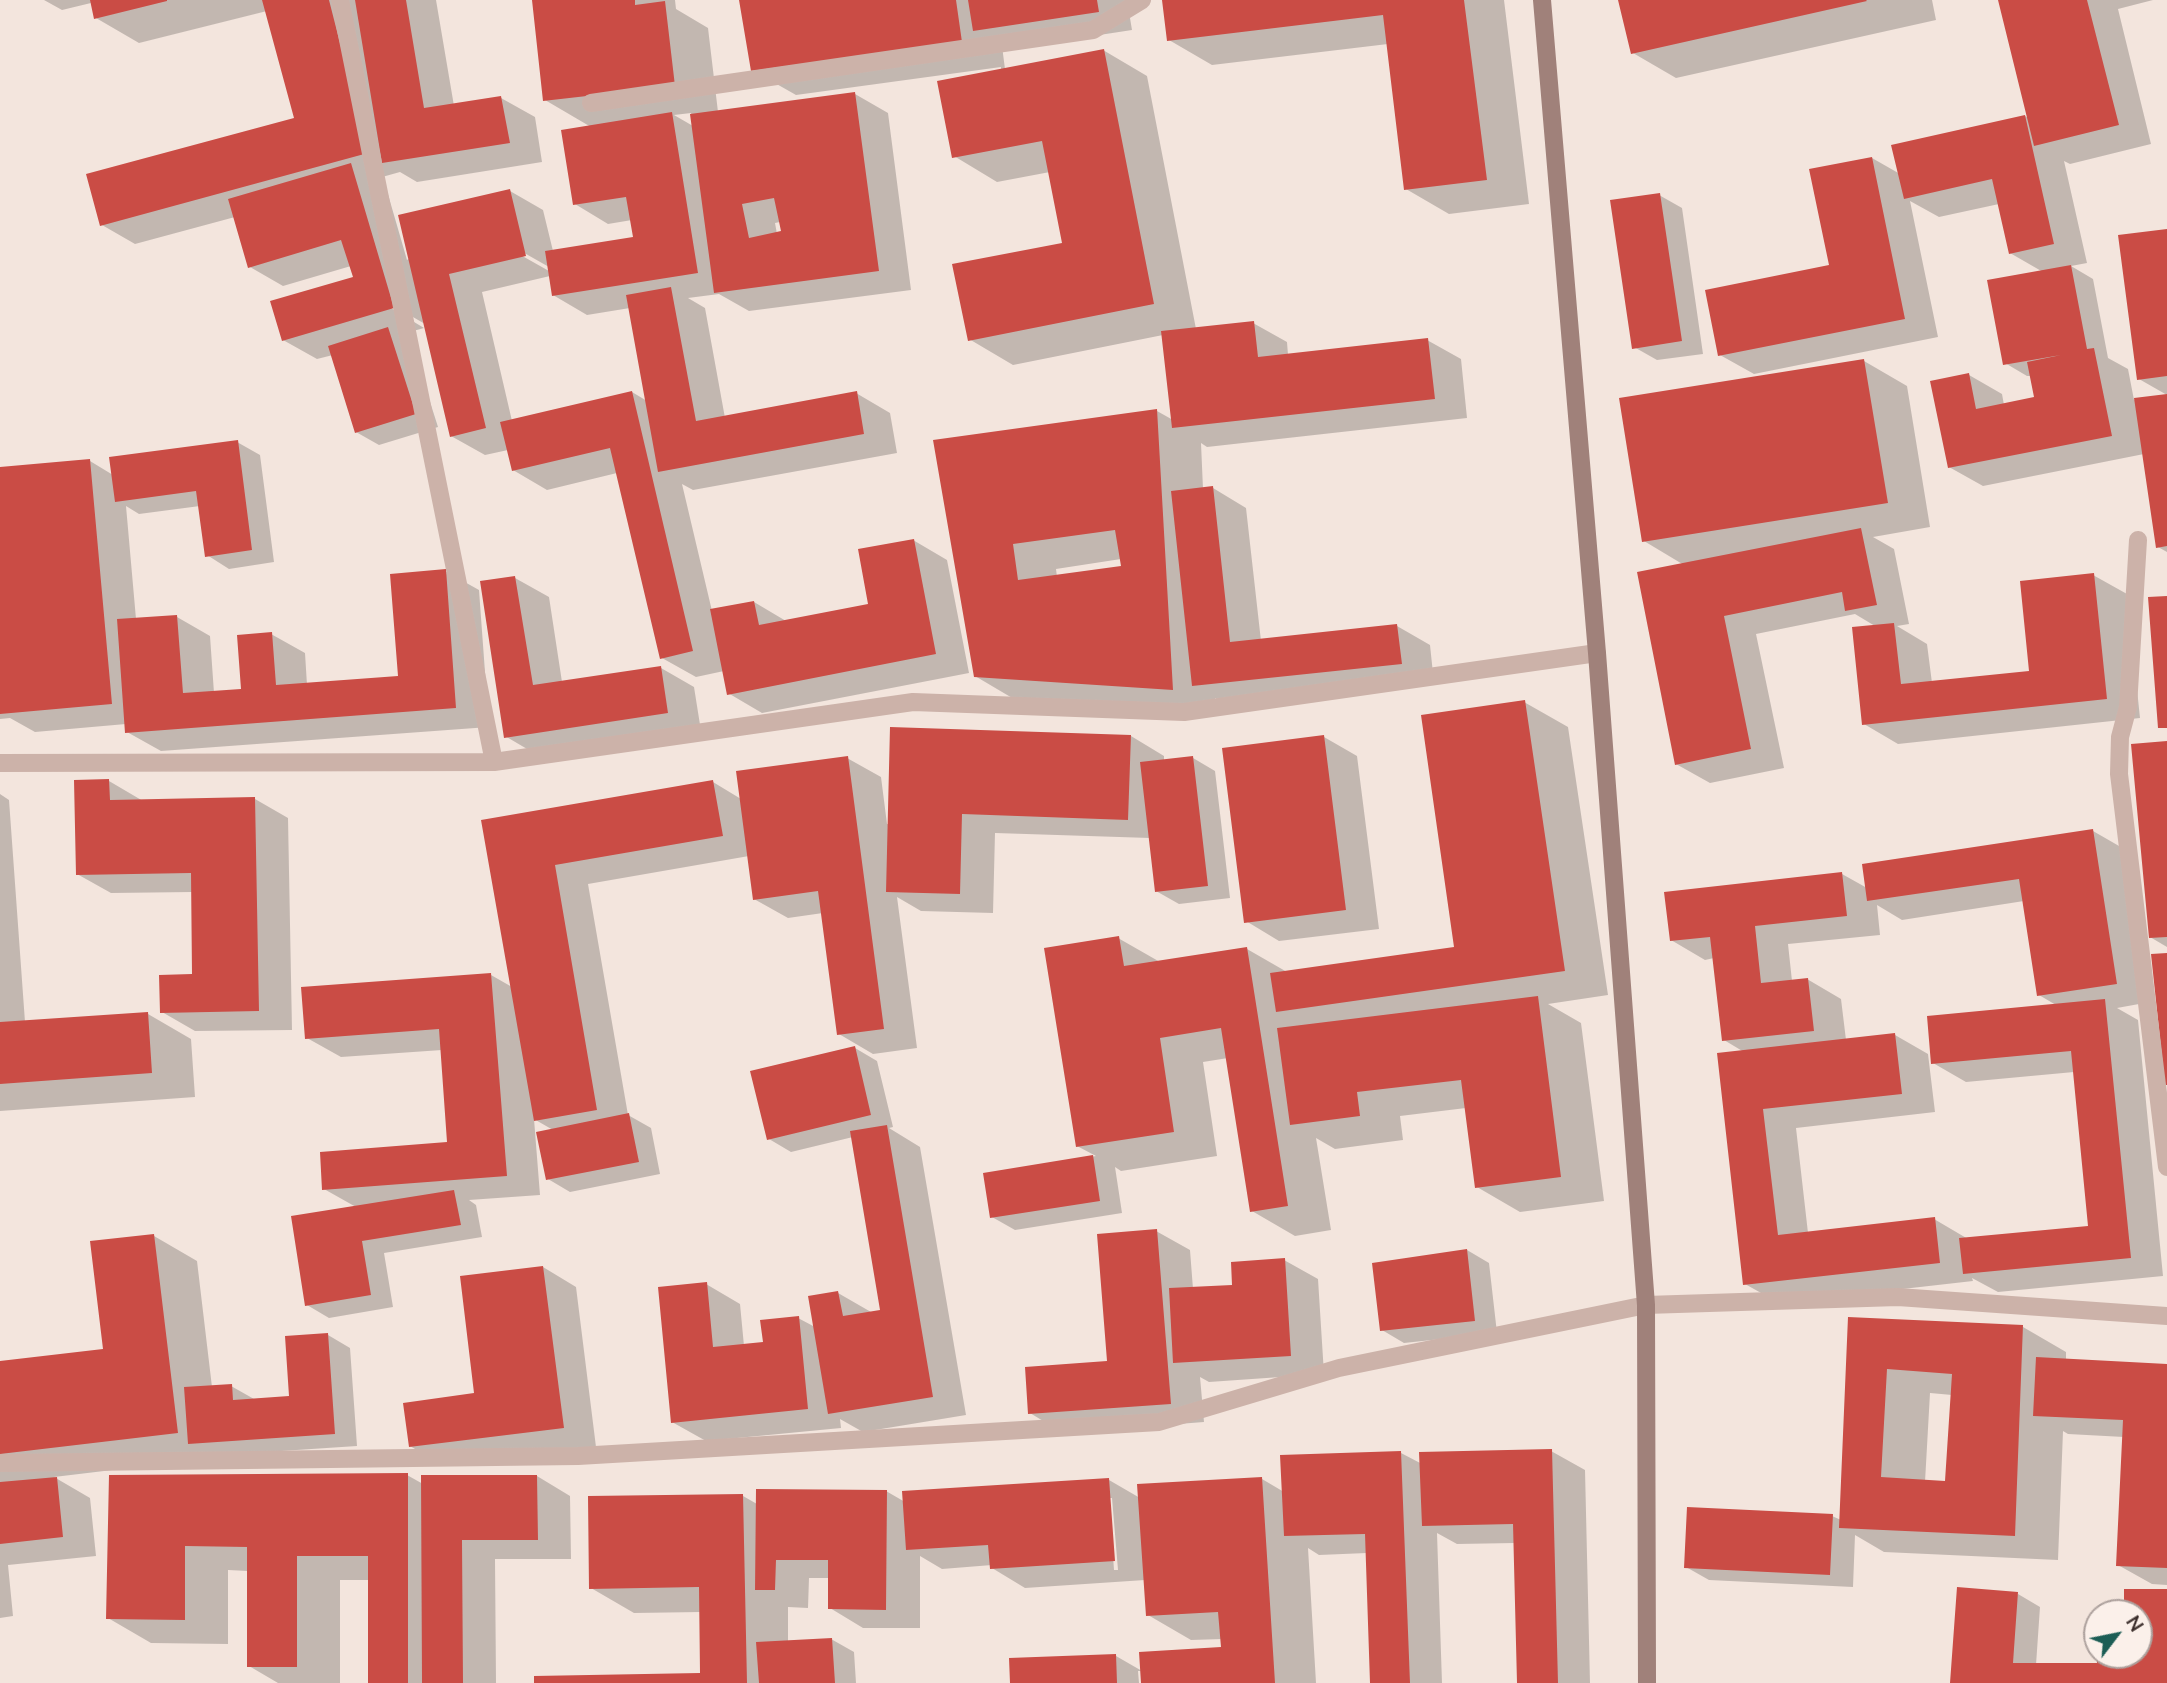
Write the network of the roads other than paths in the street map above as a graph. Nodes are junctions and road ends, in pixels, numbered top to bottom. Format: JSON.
{"nodes":[{"id":1,"x":340,"y":0,"type":"edge"},
{"id":2,"x":1142,"y":0,"type":"edge"},
{"id":3,"x":1542,"y":0,"type":"edge"},
{"id":4,"x":591,"y":103,"type":"dead end"},
{"id":5,"x":2137,"y":540,"type":"dead end"},
{"id":6,"x":1597,"y":653,"type":"junction"},
{"id":7,"x":494,"y":762,"type":"junction"},
{"id":8,"x":0,"y":763,"type":"edge"},
{"id":9,"x":2167,"y":1167,"type":"edge"},
{"id":10,"x":1646,"y":1306,"type":"junction"},
{"id":11,"x":2167,"y":1316,"type":"edge"},
{"id":12,"x":0,"y":1463,"type":"edge"},
{"id":13,"x":1647,"y":1683,"type":"edge"}],
"edges":[{"from":1,"to":7,"type":"street"},
{"from":2,"to":4,"type":"street"},
{"from":3,"to":6,"type":"main road"},
{"from":5,"to":9,"type":"street"},
{"from":6,"to":7,"type":"street"},
{"from":6,"to":10,"type":"main road"},
{"from":7,"to":8,"type":"street"},
{"from":10,"to":11,"type":"street"},
{"from":10,"to":12,"type":"street"},
{"from":10,"to":13,"type":"main road"}]}
